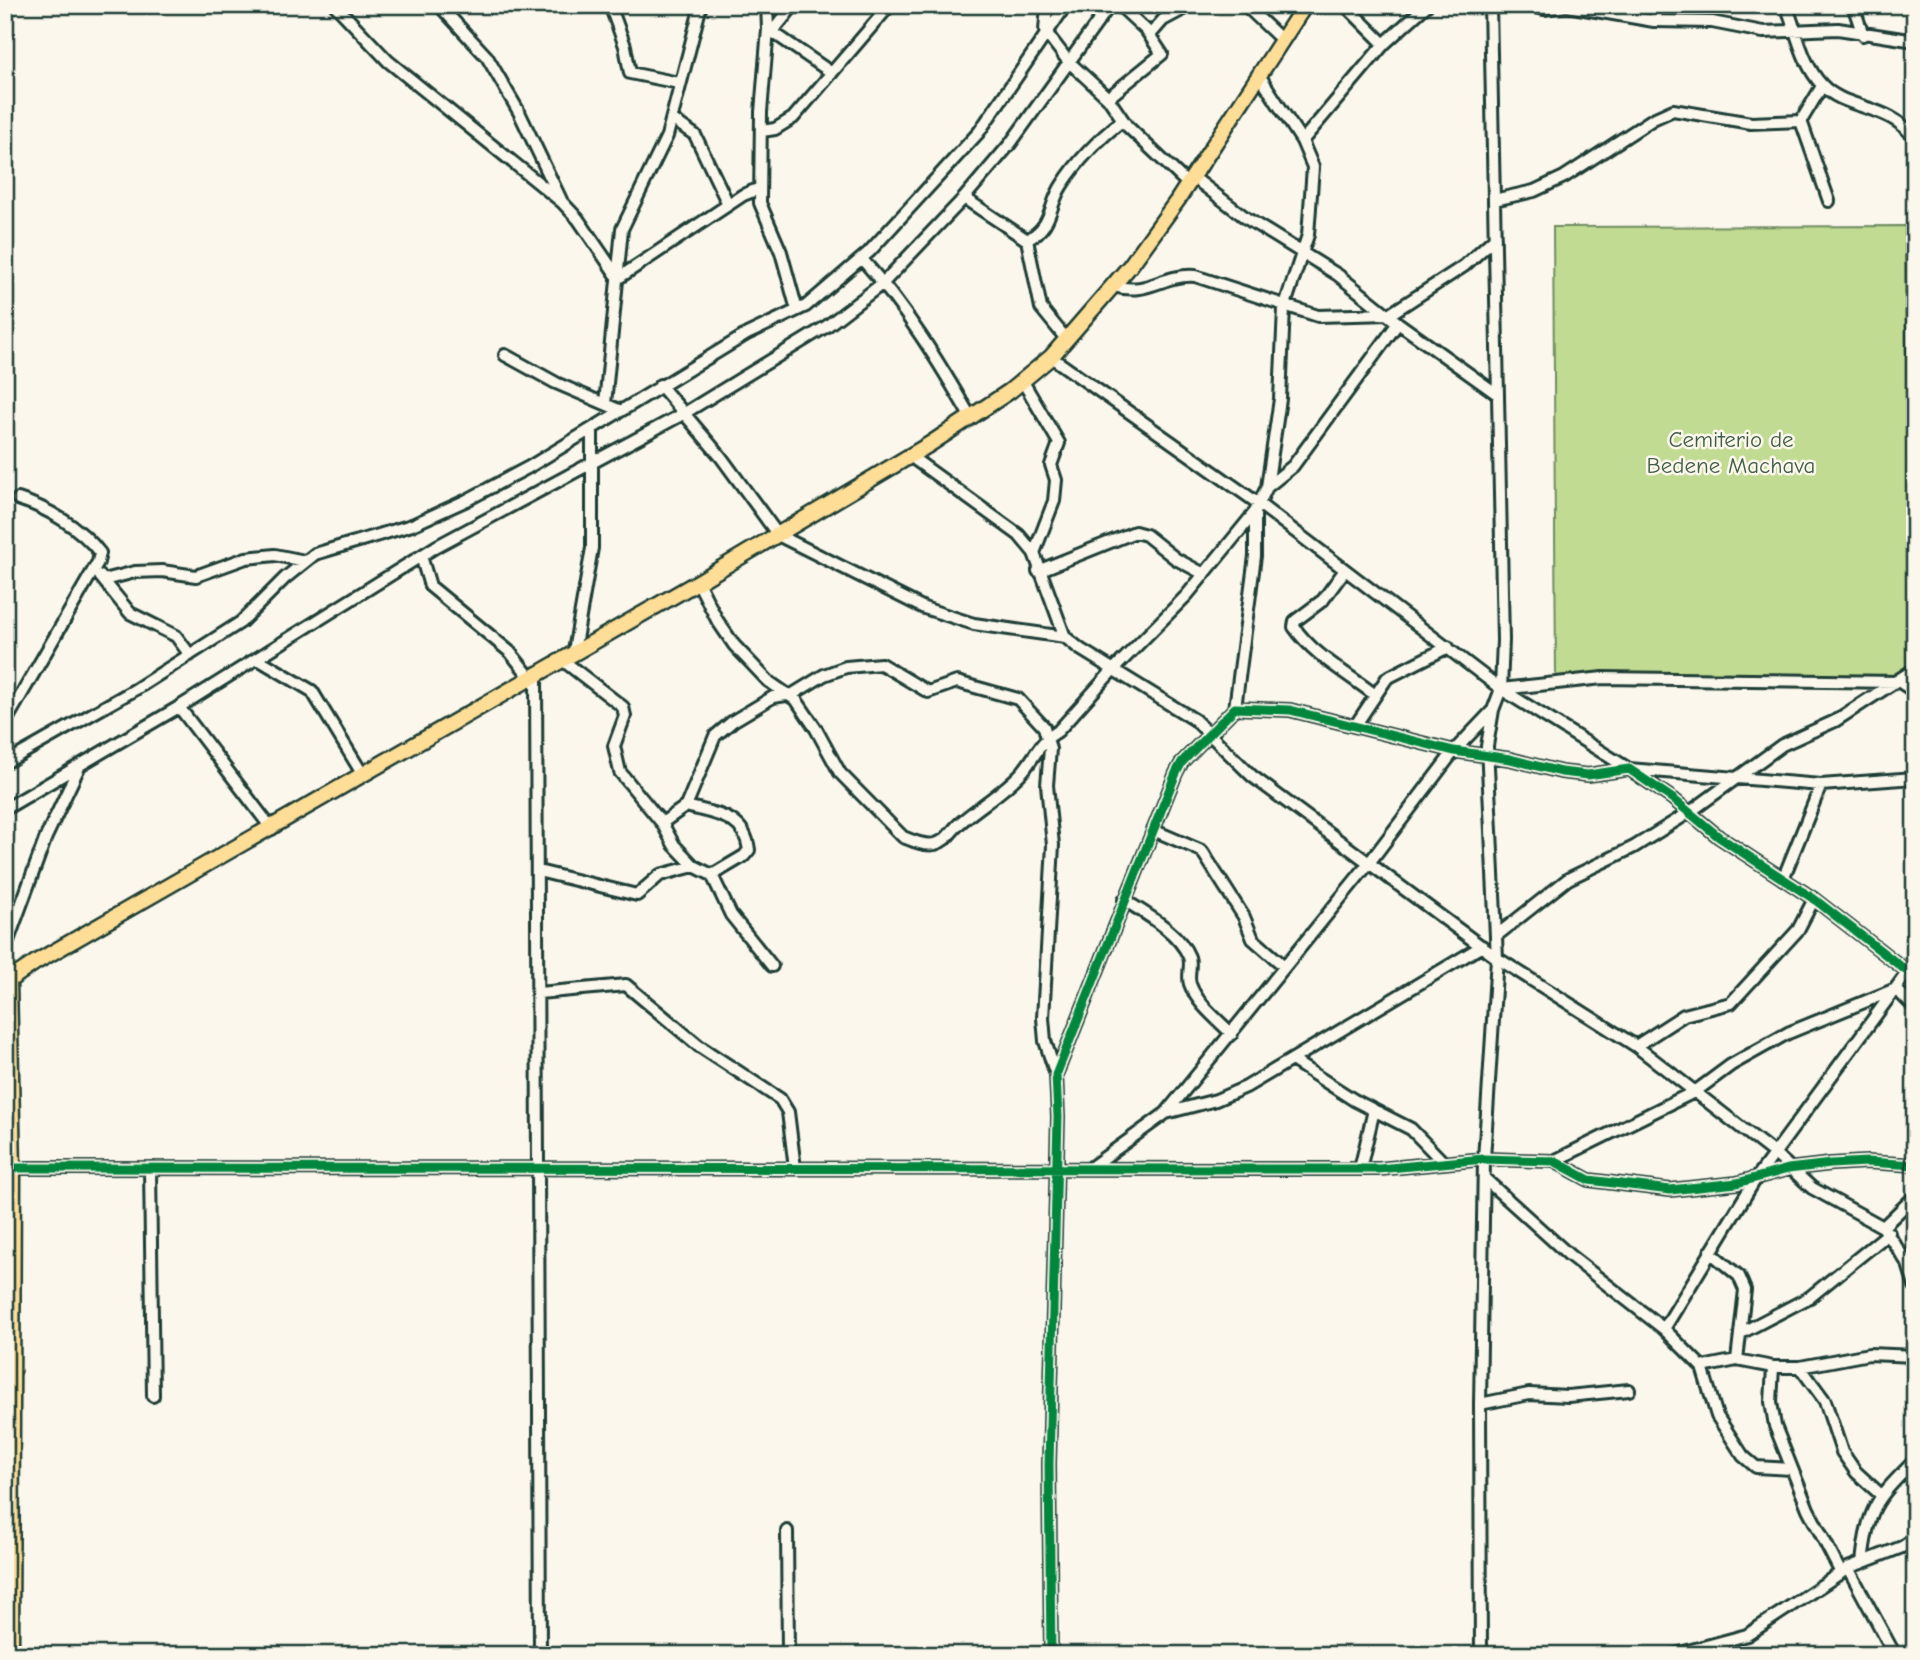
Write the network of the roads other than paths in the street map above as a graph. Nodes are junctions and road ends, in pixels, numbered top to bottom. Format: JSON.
{"nodes":[{"id":1,"x":335,"y":5,"type":"edge"},
{"id":2,"x":610,"y":5,"type":"edge"},
{"id":3,"x":701,"y":5,"type":"edge"},
{"id":4,"x":767,"y":5,"type":"edge"},
{"id":5,"x":794,"y":5,"type":"edge"},
{"id":6,"x":890,"y":5,"type":"edge"},
{"id":7,"x":1047,"y":5,"type":"edge"},
{"id":8,"x":1066,"y":5,"type":"edge"},
{"id":9,"x":1110,"y":5,"type":"edge"},
{"id":10,"x":1119,"y":5,"type":"edge"},
{"id":11,"x":1191,"y":5,"type":"edge"},
{"id":12,"x":1245,"y":5,"type":"edge"},
{"id":13,"x":1305,"y":5,"type":"edge"},
{"id":14,"x":1345,"y":5,"type":"edge"},
{"id":15,"x":1426,"y":5,"type":"edge"},
{"id":16,"x":1490,"y":5,"type":"edge"},
{"id":17,"x":1529,"y":5,"type":"edge"},
{"id":18,"x":1660,"y":5,"type":"edge"},
{"id":19,"x":1786,"y":5,"type":"edge"},
{"id":20,"x":1853,"y":5,"type":"edge"},
{"id":21,"x":443,"y":7,"type":"edge"},
{"id":22,"x":1545,"y":7,"type":"edge"},
{"id":23,"x":1654,"y":21,"type":"junction"},
{"id":24,"x":1796,"y":29,"type":"junction"},
{"id":25,"x":770,"y":31,"type":"junction"},
{"id":26,"x":1045,"y":31,"type":"junction"},
{"id":27,"x":1150,"y":35,"type":"junction"},
{"id":28,"x":1863,"y":35,"type":"junction"},
{"id":29,"x":1282,"y":40,"type":"junction"},
{"id":30,"x":1915,"y":41,"type":"edge"},
{"id":31,"x":1384,"y":44,"type":"junction"},
{"id":32,"x":1068,"y":61,"type":"junction"},
{"id":33,"x":832,"y":73,"type":"junction"},
{"id":34,"x":1259,"y":75,"type":"junction"},
{"id":35,"x":679,"y":83,"type":"junction"},
{"id":36,"x":1822,"y":86,"type":"junction"},
{"id":37,"x":1108,"y":98,"type":"junction"},
{"id":38,"x":672,"y":119,"type":"junction"},
{"id":39,"x":1123,"y":120,"type":"junction"},
{"id":40,"x":1801,"y":121,"type":"junction"},
{"id":41,"x":762,"y":131,"type":"junction"},
{"id":42,"x":1915,"y":139,"type":"edge"},
{"id":43,"x":1302,"y":141,"type":"junction"},
{"id":44,"x":1191,"y":180,"type":"junction"},
{"id":45,"x":758,"y":190,"type":"junction"},
{"id":46,"x":964,"y":198,"type":"junction"},
{"id":47,"x":1494,"y":200,"type":"junction"},
{"id":48,"x":1829,"y":201,"type":"dead end"},
{"id":49,"x":562,"y":202,"type":"junction"},
{"id":50,"x":728,"y":204,"type":"junction"},
{"id":51,"x":1495,"y":238,"type":"junction"},
{"id":52,"x":1027,"y":240,"type":"junction"},
{"id":53,"x":1301,"y":254,"type":"junction"},
{"id":54,"x":862,"y":259,"type":"junction"},
{"id":55,"x":617,"y":278,"type":"junction"},
{"id":56,"x":883,"y":282,"type":"junction"},
{"id":57,"x":1113,"y":286,"type":"junction"},
{"id":58,"x":1284,"y":308,"type":"junction"},
{"id":59,"x":797,"y":310,"type":"junction"},
{"id":60,"x":1390,"y":314,"type":"junction"},
{"id":61,"x":1398,"y":323,"type":"junction"},
{"id":62,"x":1067,"y":340,"type":"junction"},
{"id":63,"x":505,"y":355,"type":"dead end"},
{"id":64,"x":1051,"y":357,"type":"junction"},
{"id":65,"x":1023,"y":380,"type":"junction"},
{"id":66,"x":660,"y":385,"type":"junction"},
{"id":67,"x":1497,"y":394,"type":"junction"},
{"id":68,"x":605,"y":404,"type":"junction"},
{"id":69,"x":619,"y":410,"type":"junction"},
{"id":70,"x":682,"y":414,"type":"junction"},
{"id":71,"x":971,"y":418,"type":"junction"},
{"id":72,"x":592,"y":429,"type":"junction"},
{"id":73,"x":910,"y":456,"type":"junction"},
{"id":74,"x":593,"y":462,"type":"junction"},
{"id":75,"x":1267,"y":487,"type":"junction"},
{"id":76,"x":18,"y":499,"type":"dead end"},
{"id":77,"x":1257,"y":508,"type":"junction"},
{"id":78,"x":778,"y":535,"type":"junction"},
{"id":79,"x":1034,"y":553,"type":"junction"},
{"id":80,"x":421,"y":556,"type":"junction"},
{"id":81,"x":304,"y":561,"type":"junction"},
{"id":82,"x":94,"y":568,"type":"junction"},
{"id":83,"x":1345,"y":570,"type":"junction"},
{"id":84,"x":1038,"y":571,"type":"junction"},
{"id":85,"x":1204,"y":574,"type":"junction"},
{"id":86,"x":104,"y":580,"type":"junction"},
{"id":87,"x":698,"y":582,"type":"junction"},
{"id":88,"x":1065,"y":637,"type":"junction"},
{"id":89,"x":1448,"y":647,"type":"junction"},
{"id":90,"x":190,"y":655,"type":"junction"},
{"id":91,"x":568,"y":655,"type":"junction"},
{"id":92,"x":258,"y":659,"type":"junction"},
{"id":93,"x":1915,"y":670,"type":"edge"},
{"id":94,"x":1112,"y":671,"type":"junction"},
{"id":95,"x":533,"y":675,"type":"junction"},
{"id":96,"x":1900,"y":682,"type":"junction"},
{"id":97,"x":1501,"y":689,"type":"junction"},
{"id":98,"x":1915,"y":692,"type":"edge"},
{"id":99,"x":1375,"y":695,"type":"junction"},
{"id":100,"x":786,"y":696,"type":"junction"},
{"id":101,"x":179,"y":708,"type":"junction"},
{"id":102,"x":1235,"y":708,"type":"junction"},
{"id":103,"x":1493,"y":710,"type":"junction"},
{"id":104,"x":5,"y":723,"type":"edge"},
{"id":105,"x":1355,"y":726,"type":"junction"},
{"id":106,"x":1211,"y":733,"type":"junction"},
{"id":107,"x":1046,"y":736,"type":"junction"},
{"id":108,"x":1454,"y":751,"type":"junction"},
{"id":109,"x":1487,"y":755,"type":"junction"},
{"id":110,"x":5,"y":764,"type":"edge"},
{"id":111,"x":80,"y":765,"type":"junction"},
{"id":112,"x":1629,"y":769,"type":"junction"},
{"id":113,"x":363,"y":775,"type":"junction"},
{"id":114,"x":1735,"y":778,"type":"junction"},
{"id":115,"x":1915,"y":778,"type":"edge"},
{"id":116,"x":1821,"y":785,"type":"junction"},
{"id":117,"x":686,"y":806,"type":"junction"},
{"id":118,"x":5,"y":808,"type":"edge"},
{"id":119,"x":1690,"y":812,"type":"junction"},
{"id":120,"x":662,"y":823,"type":"junction"},
{"id":121,"x":272,"y":829,"type":"junction"},
{"id":122,"x":1153,"y":830,"type":"junction"},
{"id":123,"x":1369,"y":863,"type":"junction"},
{"id":124,"x":694,"y":866,"type":"junction"},
{"id":125,"x":538,"y":871,"type":"junction"},
{"id":126,"x":712,"y":874,"type":"junction"},
{"id":127,"x":1783,"y":879,"type":"junction"},
{"id":128,"x":1814,"y":899,"type":"junction"},
{"id":129,"x":1124,"y":900,"type":"junction"},
{"id":130,"x":1496,"y":936,"type":"junction"},
{"id":131,"x":1482,"y":946,"type":"junction"},
{"id":132,"x":5,"y":949,"type":"edge"},
{"id":133,"x":1497,"y":957,"type":"junction"},
{"id":134,"x":772,"y":966,"type":"dead end"},
{"id":135,"x":1284,"y":966,"type":"junction"},
{"id":136,"x":1911,"y":967,"type":"edge"},
{"id":137,"x":7,"y":982,"type":"edge"},
{"id":138,"x":1896,"y":989,"type":"junction"},
{"id":139,"x":538,"y":993,"type":"junction"},
{"id":140,"x":1915,"y":1008,"type":"edge"},
{"id":141,"x":1232,"y":1034,"type":"junction"},
{"id":142,"x":1636,"y":1046,"type":"junction"},
{"id":143,"x":1292,"y":1060,"type":"junction"},
{"id":144,"x":1056,"y":1075,"type":"junction"},
{"id":145,"x":1696,"y":1091,"type":"junction"},
{"id":146,"x":1374,"y":1110,"type":"junction"},
{"id":147,"x":1166,"y":1113,"type":"junction"},
{"id":148,"x":1774,"y":1154,"type":"junction"},
{"id":149,"x":1484,"y":1159,"type":"junction"},
{"id":150,"x":1555,"y":1161,"type":"junction"},
{"id":151,"x":1444,"y":1163,"type":"junction"},
{"id":152,"x":1915,"y":1165,"type":"edge"},
{"id":153,"x":1056,"y":1167,"type":"junction"},
{"id":154,"x":13,"y":1168,"type":"junction"},
{"id":155,"x":150,"y":1168,"type":"junction"},
{"id":156,"x":795,"y":1168,"type":"junction"},
{"id":157,"x":1090,"y":1168,"type":"junction"},
{"id":158,"x":540,"y":1169,"type":"junction"},
{"id":159,"x":1360,"y":1169,"type":"junction"},
{"id":160,"x":1788,"y":1169,"type":"junction"},
{"id":161,"x":1485,"y":1179,"type":"junction"},
{"id":162,"x":1755,"y":1180,"type":"junction"},
{"id":163,"x":1915,"y":1196,"type":"edge"},
{"id":164,"x":1886,"y":1230,"type":"junction"},
{"id":165,"x":1710,"y":1252,"type":"junction"},
{"id":166,"x":1915,"y":1286,"type":"edge"},
{"id":167,"x":8,"y":1315,"type":"edge"},
{"id":168,"x":1664,"y":1329,"type":"junction"},
{"id":169,"x":1741,"y":1333,"type":"junction"},
{"id":170,"x":1915,"y":1356,"type":"edge"},
{"id":171,"x":1737,"y":1360,"type":"junction"},
{"id":172,"x":1702,"y":1367,"type":"junction"},
{"id":173,"x":1773,"y":1367,"type":"junction"},
{"id":174,"x":1800,"y":1367,"type":"junction"},
{"id":175,"x":1629,"y":1391,"type":"dead end"},
{"id":176,"x":153,"y":1396,"type":"dead end"},
{"id":177,"x":1480,"y":1404,"type":"junction"},
{"id":178,"x":1915,"y":1460,"type":"edge"},
{"id":179,"x":1791,"y":1469,"type":"junction"},
{"id":180,"x":1880,"y":1494,"type":"junction"},
{"id":181,"x":787,"y":1531,"type":"dead end"},
{"id":182,"x":1915,"y":1538,"type":"edge"},
{"id":183,"x":1862,"y":1563,"type":"junction"},
{"id":184,"x":1844,"y":1570,"type":"junction"},
{"id":185,"x":11,"y":1655,"type":"edge"},
{"id":186,"x":540,"y":1655,"type":"edge"},
{"id":187,"x":788,"y":1655,"type":"edge"},
{"id":188,"x":1051,"y":1655,"type":"edge"},
{"id":189,"x":1482,"y":1655,"type":"edge"},
{"id":190,"x":1673,"y":1655,"type":"edge"},
{"id":191,"x":1895,"y":1655,"type":"edge"}],
"edges":[{"from":1,"to":49,"type":"street"},
{"from":2,"to":35,"type":"street"},
{"from":3,"to":35,"type":"street"},
{"from":4,"to":25,"type":"street"},
{"from":5,"to":25,"type":"street"},
{"from":6,"to":33,"type":"street"},
{"from":7,"to":26,"type":"street"},
{"from":8,"to":26,"type":"street"},
{"from":9,"to":32,"type":"street"},
{"from":10,"to":27,"type":"street"},
{"from":11,"to":27,"type":"street"},
{"from":12,"to":29,"type":"street"},
{"from":13,"to":29,"type":"main road"},
{"from":14,"to":31,"type":"street"},
{"from":15,"to":31,"type":"street"},
{"from":16,"to":47,"type":"street"},
{"from":17,"to":22,"type":"street"},
{"from":18,"to":23,"type":"street"},
{"from":19,"to":24,"type":"street"},
{"from":20,"to":28,"type":"street"},
{"from":21,"to":49,"type":"street"},
{"from":22,"to":23,"type":"street"},
{"from":23,"to":24,"type":"street"},
{"from":24,"to":28,"type":"street"},
{"from":24,"to":36,"type":"street"},
{"from":25,"to":33,"type":"street"},
{"from":25,"to":41,"type":"street"},
{"from":26,"to":32,"type":"street"},
{"from":26,"to":54,"type":"street"},
{"from":27,"to":37,"type":"street"},
{"from":28,"to":30,"type":"street"},
{"from":29,"to":34,"type":"main road"},
{"from":31,"to":43,"type":"street"},
{"from":32,"to":37,"type":"street"},
{"from":32,"to":46,"type":"street"},
{"from":33,"to":41,"type":"street"},
{"from":34,"to":43,"type":"street"},
{"from":34,"to":44,"type":"main road"},
{"from":35,"to":38,"type":"street"},
{"from":36,"to":40,"type":"street"},
{"from":36,"to":42,"type":"street"},
{"from":37,"to":39,"type":"street"},
{"from":38,"to":50,"type":"street"},
{"from":38,"to":55,"type":"street"},
{"from":39,"to":44,"type":"street"},
{"from":39,"to":52,"type":"street"},
{"from":40,"to":47,"type":"street"},
{"from":40,"to":48,"type":"street"},
{"from":41,"to":45,"type":"street"},
{"from":43,"to":53,"type":"street"},
{"from":44,"to":53,"type":"street"},
{"from":44,"to":57,"type":"main road"},
{"from":45,"to":50,"type":"street"},
{"from":45,"to":59,"type":"street"},
{"from":46,"to":52,"type":"street"},
{"from":46,"to":56,"type":"street"},
{"from":47,"to":51,"type":"street"},
{"from":49,"to":55,"type":"street"},
{"from":50,"to":55,"type":"street"},
{"from":51,"to":60,"type":"street"},
{"from":51,"to":67,"type":"street"},
{"from":52,"to":62,"type":"street"},
{"from":53,"to":58,"type":"street"},
{"from":53,"to":60,"type":"street"},
{"from":54,"to":56,"type":"street"},
{"from":54,"to":59,"type":"street"},
{"from":55,"to":68,"type":"street"},
{"from":56,"to":70,"type":"street"},
{"from":56,"to":71,"type":"street"},
{"from":57,"to":58,"type":"street"},
{"from":57,"to":62,"type":"main road"},
{"from":58,"to":60,"type":"street"},
{"from":58,"to":75,"type":"street"},
{"from":59,"to":66,"type":"street"},
{"from":60,"to":61,"type":"street"},
{"from":61,"to":67,"type":"street"},
{"from":61,"to":75,"type":"street"},
{"from":62,"to":64,"type":"main road"},
{"from":63,"to":68,"type":"street"},
{"from":64,"to":65,"type":"main road"},
{"from":64,"to":77,"type":"street"},
{"from":65,"to":71,"type":"main road"},
{"from":65,"to":79,"type":"street"},
{"from":66,"to":69,"type":"street"},
{"from":66,"to":70,"type":"street"},
{"from":67,"to":97,"type":"street"},
{"from":68,"to":69,"type":"street"},
{"from":69,"to":72,"type":"street"},
{"from":70,"to":74,"type":"street"},
{"from":70,"to":78,"type":"street"},
{"from":71,"to":73,"type":"main road"},
{"from":72,"to":74,"type":"street"},
{"from":72,"to":81,"type":"street"},
{"from":73,"to":78,"type":"main road"},
{"from":73,"to":79,"type":"street"},
{"from":74,"to":80,"type":"street"},
{"from":74,"to":91,"type":"street"},
{"from":75,"to":77,"type":"street"},
{"from":76,"to":82,"type":"street"},
{"from":77,"to":83,"type":"street"},
{"from":77,"to":85,"type":"street"},
{"from":77,"to":102,"type":"street"},
{"from":78,"to":87,"type":"main road"},
{"from":78,"to":88,"type":"street"},
{"from":79,"to":84,"type":"street"},
{"from":80,"to":92,"type":"street"},
{"from":80,"to":95,"type":"street"},
{"from":81,"to":86,"type":"street"},
{"from":81,"to":90,"type":"street"},
{"from":82,"to":86,"type":"street"},
{"from":82,"to":104,"type":"street"},
{"from":83,"to":89,"type":"street"},
{"from":83,"to":99,"type":"street"},
{"from":84,"to":85,"type":"street"},
{"from":84,"to":88,"type":"street"},
{"from":85,"to":94,"type":"street"},
{"from":86,"to":90,"type":"street"},
{"from":87,"to":91,"type":"main road"},
{"from":87,"to":100,"type":"street"},
{"from":88,"to":94,"type":"street"},
{"from":89,"to":97,"type":"street"},
{"from":89,"to":99,"type":"street"},
{"from":90,"to":110,"type":"street"},
{"from":91,"to":95,"type":"main road"},
{"from":91,"to":120,"type":"street"},
{"from":92,"to":101,"type":"street"},
{"from":92,"to":113,"type":"street"},
{"from":93,"to":96,"type":"street"},
{"from":94,"to":106,"type":"street"},
{"from":94,"to":107,"type":"street"},
{"from":95,"to":113,"type":"main road"},
{"from":95,"to":125,"type":"street"},
{"from":96,"to":97,"type":"street"},
{"from":96,"to":98,"type":"street"},
{"from":96,"to":114,"type":"street"},
{"from":97,"to":103,"type":"street"},
{"from":97,"to":112,"type":"street"},
{"from":99,"to":105,"type":"street"},
{"from":100,"to":107,"type":"street"},
{"from":100,"to":107,"type":"street"},
{"from":100,"to":117,"type":"street"},
{"from":101,"to":111,"type":"street"},
{"from":101,"to":121,"type":"street"},
{"from":102,"to":105,"type":"street"},
{"from":102,"to":106,"type":"street"},
{"from":103,"to":108,"type":"street"},
{"from":103,"to":109,"type":"street"},
{"from":105,"to":108,"type":"street"},
{"from":106,"to":122,"type":"street"},
{"from":106,"to":123,"type":"street"},
{"from":107,"to":144,"type":"street"},
{"from":108,"to":109,"type":"street"},
{"from":108,"to":123,"type":"street"},
{"from":109,"to":112,"type":"street"},
{"from":109,"to":130,"type":"street"},
{"from":111,"to":118,"type":"street"},
{"from":111,"to":132,"type":"street"},
{"from":112,"to":114,"type":"street"},
{"from":112,"to":119,"type":"street"},
{"from":113,"to":121,"type":"main road"},
{"from":114,"to":116,"type":"street"},
{"from":114,"to":119,"type":"street"},
{"from":115,"to":116,"type":"street"},
{"from":116,"to":127,"type":"street"},
{"from":117,"to":120,"type":"street"},
{"from":117,"to":126,"type":"street"},
{"from":119,"to":127,"type":"street"},
{"from":119,"to":130,"type":"street"},
{"from":120,"to":124,"type":"street"},
{"from":121,"to":137,"type":"main road"},
{"from":122,"to":129,"type":"street"},
{"from":122,"to":135,"type":"street"},
{"from":123,"to":131,"type":"street"},
{"from":123,"to":135,"type":"street"},
{"from":124,"to":125,"type":"street"},
{"from":124,"to":126,"type":"street"},
{"from":125,"to":139,"type":"street"},
{"from":126,"to":134,"type":"street"},
{"from":127,"to":128,"type":"street"},
{"from":128,"to":136,"type":"street"},
{"from":128,"to":142,"type":"street"},
{"from":129,"to":141,"type":"street"},
{"from":129,"to":144,"type":"street"},
{"from":130,"to":133,"type":"street"},
{"from":131,"to":133,"type":"street"},
{"from":131,"to":143,"type":"street"},
{"from":133,"to":142,"type":"street"},
{"from":133,"to":149,"type":"street"},
{"from":135,"to":141,"type":"street"},
{"from":136,"to":138,"type":"street"},
{"from":137,"to":154,"type":"main road"},
{"from":138,"to":140,"type":"street"},
{"from":138,"to":145,"type":"street"},
{"from":138,"to":148,"type":"street"},
{"from":139,"to":156,"type":"street"},
{"from":139,"to":158,"type":"street"},
{"from":141,"to":147,"type":"street"},
{"from":142,"to":145,"type":"street"},
{"from":143,"to":146,"type":"street"},
{"from":143,"to":147,"type":"street"},
{"from":144,"to":153,"type":"street"},
{"from":145,"to":148,"type":"street"},
{"from":145,"to":150,"type":"street"},
{"from":146,"to":151,"type":"street"},
{"from":146,"to":159,"type":"street"},
{"from":147,"to":157,"type":"street"},
{"from":148,"to":160,"type":"street"},
{"from":148,"to":162,"type":"street"},
{"from":149,"to":150,"type":"street"},
{"from":149,"to":151,"type":"street"},
{"from":149,"to":161,"type":"street"},
{"from":150,"to":162,"type":"street"},
{"from":151,"to":159,"type":"street"},
{"from":152,"to":160,"type":"street"},
{"from":153,"to":156,"type":"street"},
{"from":153,"to":157,"type":"street"},
{"from":153,"to":188,"type":"street"},
{"from":154,"to":155,"type":"street"},
{"from":154,"to":167,"type":"main road"},
{"from":155,"to":158,"type":"street"},
{"from":155,"to":176,"type":"street"},
{"from":156,"to":158,"type":"street"},
{"from":157,"to":159,"type":"street"},
{"from":158,"to":186,"type":"street"},
{"from":160,"to":162,"type":"street"},
{"from":160,"to":164,"type":"street"},
{"from":161,"to":168,"type":"street"},
{"from":161,"to":177,"type":"street"},
{"from":162,"to":165,"type":"street"},
{"from":163,"to":164,"type":"street"},
{"from":164,"to":166,"type":"street"},
{"from":164,"to":169,"type":"street"},
{"from":165,"to":168,"type":"street"},
{"from":165,"to":169,"type":"street"},
{"from":167,"to":185,"type":"main road"},
{"from":168,"to":172,"type":"street"},
{"from":169,"to":171,"type":"street"},
{"from":170,"to":174,"type":"street"},
{"from":171,"to":172,"type":"street"},
{"from":171,"to":173,"type":"street"},
{"from":172,"to":179,"type":"street"},
{"from":173,"to":174,"type":"street"},
{"from":173,"to":179,"type":"street"},
{"from":174,"to":180,"type":"street"},
{"from":175,"to":177,"type":"street"},
{"from":177,"to":189,"type":"street"},
{"from":178,"to":180,"type":"street"},
{"from":179,"to":184,"type":"street"},
{"from":180,"to":183,"type":"street"},
{"from":181,"to":187,"type":"street"},
{"from":182,"to":183,"type":"street"},
{"from":183,"to":184,"type":"street"},
{"from":184,"to":190,"type":"street"},
{"from":184,"to":191,"type":"street"}]}
